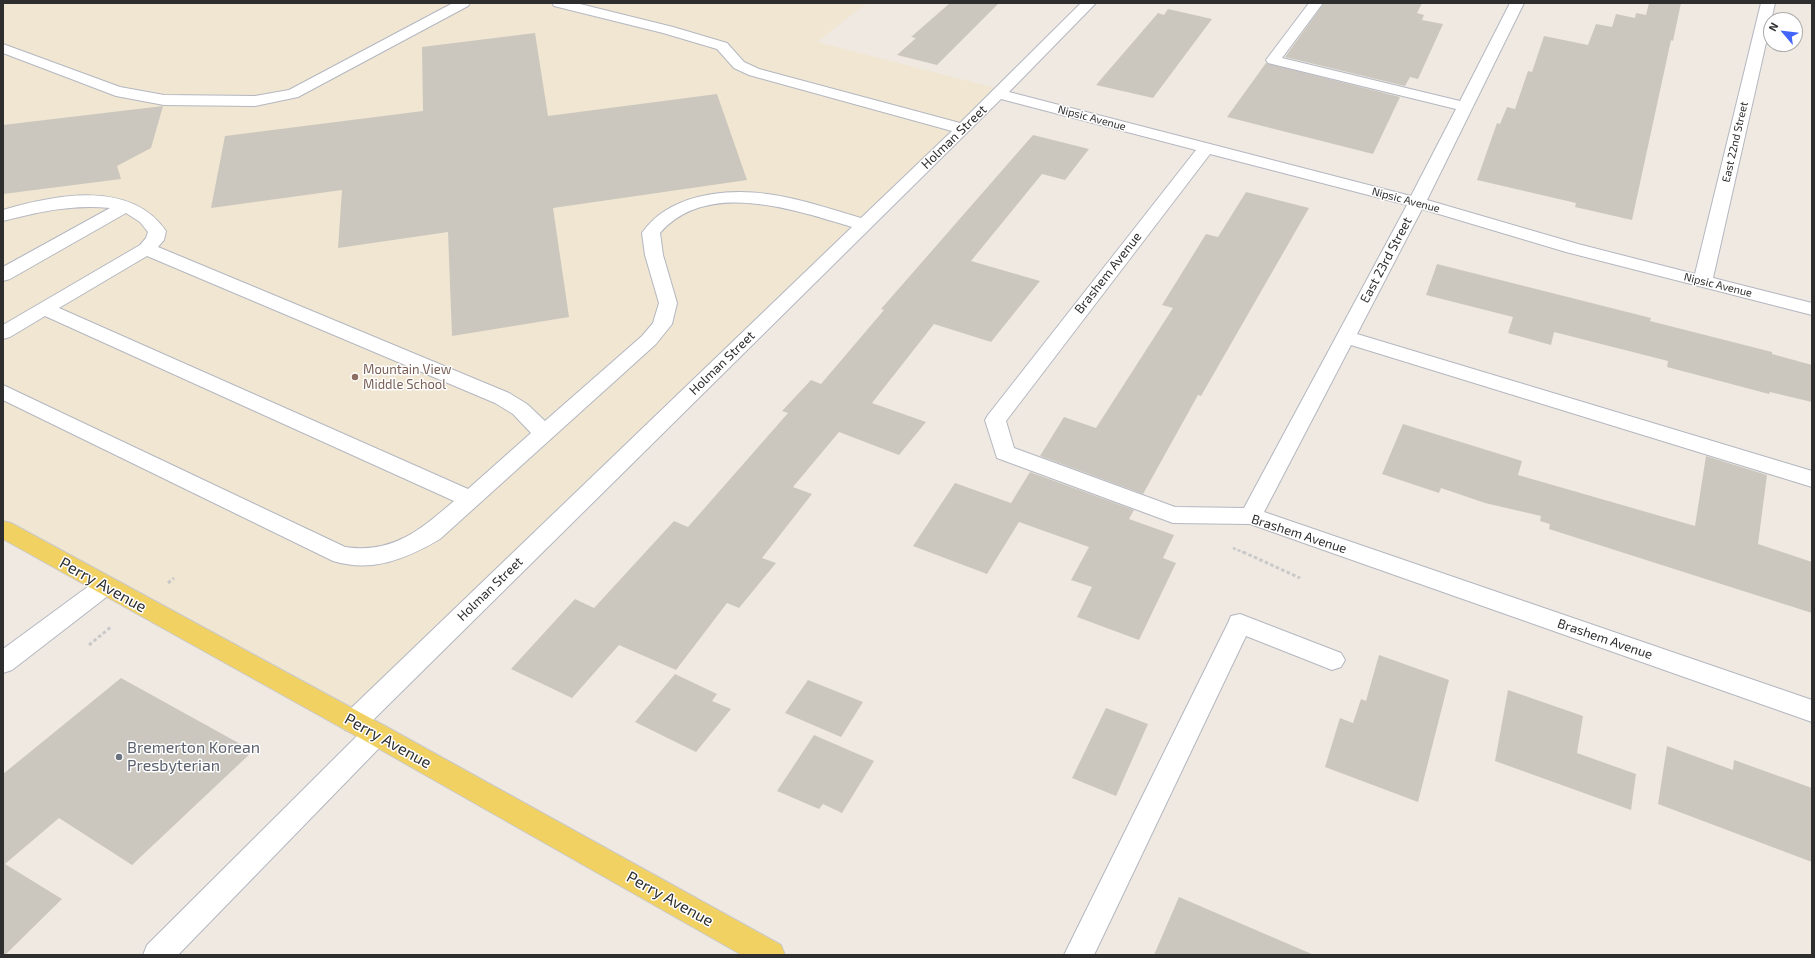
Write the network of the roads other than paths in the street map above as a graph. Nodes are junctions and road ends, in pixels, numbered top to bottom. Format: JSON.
{"nodes":[{"id":1,"x":463,"y":3,"type":"edge"},
{"id":2,"x":559,"y":3,"type":"edge"},
{"id":3,"x":1089,"y":3,"type":"edge"},
{"id":4,"x":1316,"y":3,"type":"edge"},
{"id":5,"x":1517,"y":3,"type":"edge"},
{"id":6,"x":1768,"y":3,"type":"edge"},
{"id":7,"x":3,"y":48,"type":"edge"},
{"id":8,"x":999,"y":94,"type":"junction"},
{"id":9,"x":1465,"y":107,"type":"junction"},
{"id":10,"x":963,"y":129,"type":"junction"},
{"id":11,"x":1206,"y":148,"type":"junction"},
{"id":12,"x":1416,"y":202,"type":"junction"},
{"id":13,"x":126,"y":206,"type":"junction"},
{"id":14,"x":3,"y":216,"type":"edge"},
{"id":15,"x":864,"y":225,"type":"junction"},
{"id":16,"x":146,"y":249,"type":"junction"},
{"id":17,"x":3,"y":275,"type":"edge"},
{"id":18,"x":1703,"y":281,"type":"junction"},
{"id":19,"x":44,"y":309,"type":"junction"},
{"id":20,"x":1812,"y":309,"type":"edge"},
{"id":21,"x":3,"y":333,"type":"edge"},
{"id":22,"x":1345,"y":337,"type":"junction"},
{"id":23,"x":3,"y":392,"type":"edge"},
{"id":24,"x":544,"y":433,"type":"junction"},
{"id":25,"x":1812,"y":479,"type":"edge"},
{"id":26,"x":471,"y":499,"type":"junction"},
{"id":27,"x":1251,"y":516,"type":"junction"},
{"id":28,"x":3,"y":530,"type":"edge"},
{"id":29,"x":105,"y":586,"type":"junction"},
{"id":30,"x":1332,"y":660,"type":"dead end"},
{"id":31,"x":3,"y":663,"type":"edge"},
{"id":32,"x":1812,"y":711,"type":"edge"},
{"id":33,"x":365,"y":728,"type":"junction"},
{"id":34,"x":158,"y":955,"type":"edge"},
{"id":35,"x":770,"y":955,"type":"edge"},
{"id":36,"x":1079,"y":955,"type":"edge"}],
"edges":[{"from":1,"to":7,"type":"street"},
{"from":2,"to":10,"type":"street"},
{"from":3,"to":8,"type":"street","name":"Holman Street"},
{"from":4,"to":9,"type":"street"},
{"from":5,"to":9,"type":"street","name":"East 23rd Street"},
{"from":6,"to":18,"type":"street","name":"East 22nd Street"},
{"from":8,"to":10,"type":"street","name":"Holman Street"},
{"from":8,"to":11,"type":"street","name":"Nipsic Avenue"},
{"from":9,"to":12,"type":"street","name":"East 23rd Street"},
{"from":10,"to":15,"type":"street","name":"Holman Street"},
{"from":11,"to":12,"type":"street","name":"Nipsic Avenue"},
{"from":11,"to":27,"type":"street","name":"Brashem Avenue"},
{"from":12,"to":18,"type":"street","name":"Nipsic Avenue"},
{"from":12,"to":22,"type":"street","name":"East 23rd Street"},
{"from":13,"to":14,"type":"street"},
{"from":13,"to":16,"type":"street"},
{"from":13,"to":17,"type":"street"},
{"from":15,"to":24,"type":"street"},
{"from":15,"to":33,"type":"street","name":"Holman Street"},
{"from":16,"to":19,"type":"street"},
{"from":16,"to":24,"type":"street"},
{"from":18,"to":20,"type":"street","name":"Nipsic Avenue"},
{"from":19,"to":21,"type":"street"},
{"from":19,"to":26,"type":"street"},
{"from":22,"to":25,"type":"street"},
{"from":22,"to":27,"type":"street","name":"East 23rd Street"},
{"from":23,"to":26,"type":"street"},
{"from":24,"to":26,"type":"street"},
{"from":27,"to":32,"type":"street","name":"Brashem Avenue"},
{"from":28,"to":29,"type":"main road","name":"Perry Avenue"},
{"from":29,"to":31,"type":"street"},
{"from":29,"to":33,"type":"main road","name":"Perry Avenue"},
{"from":30,"to":36,"type":"street"},
{"from":33,"to":34,"type":"street","name":"Holman Street"},
{"from":33,"to":35,"type":"main road","name":"Perry Avenue"}]}
